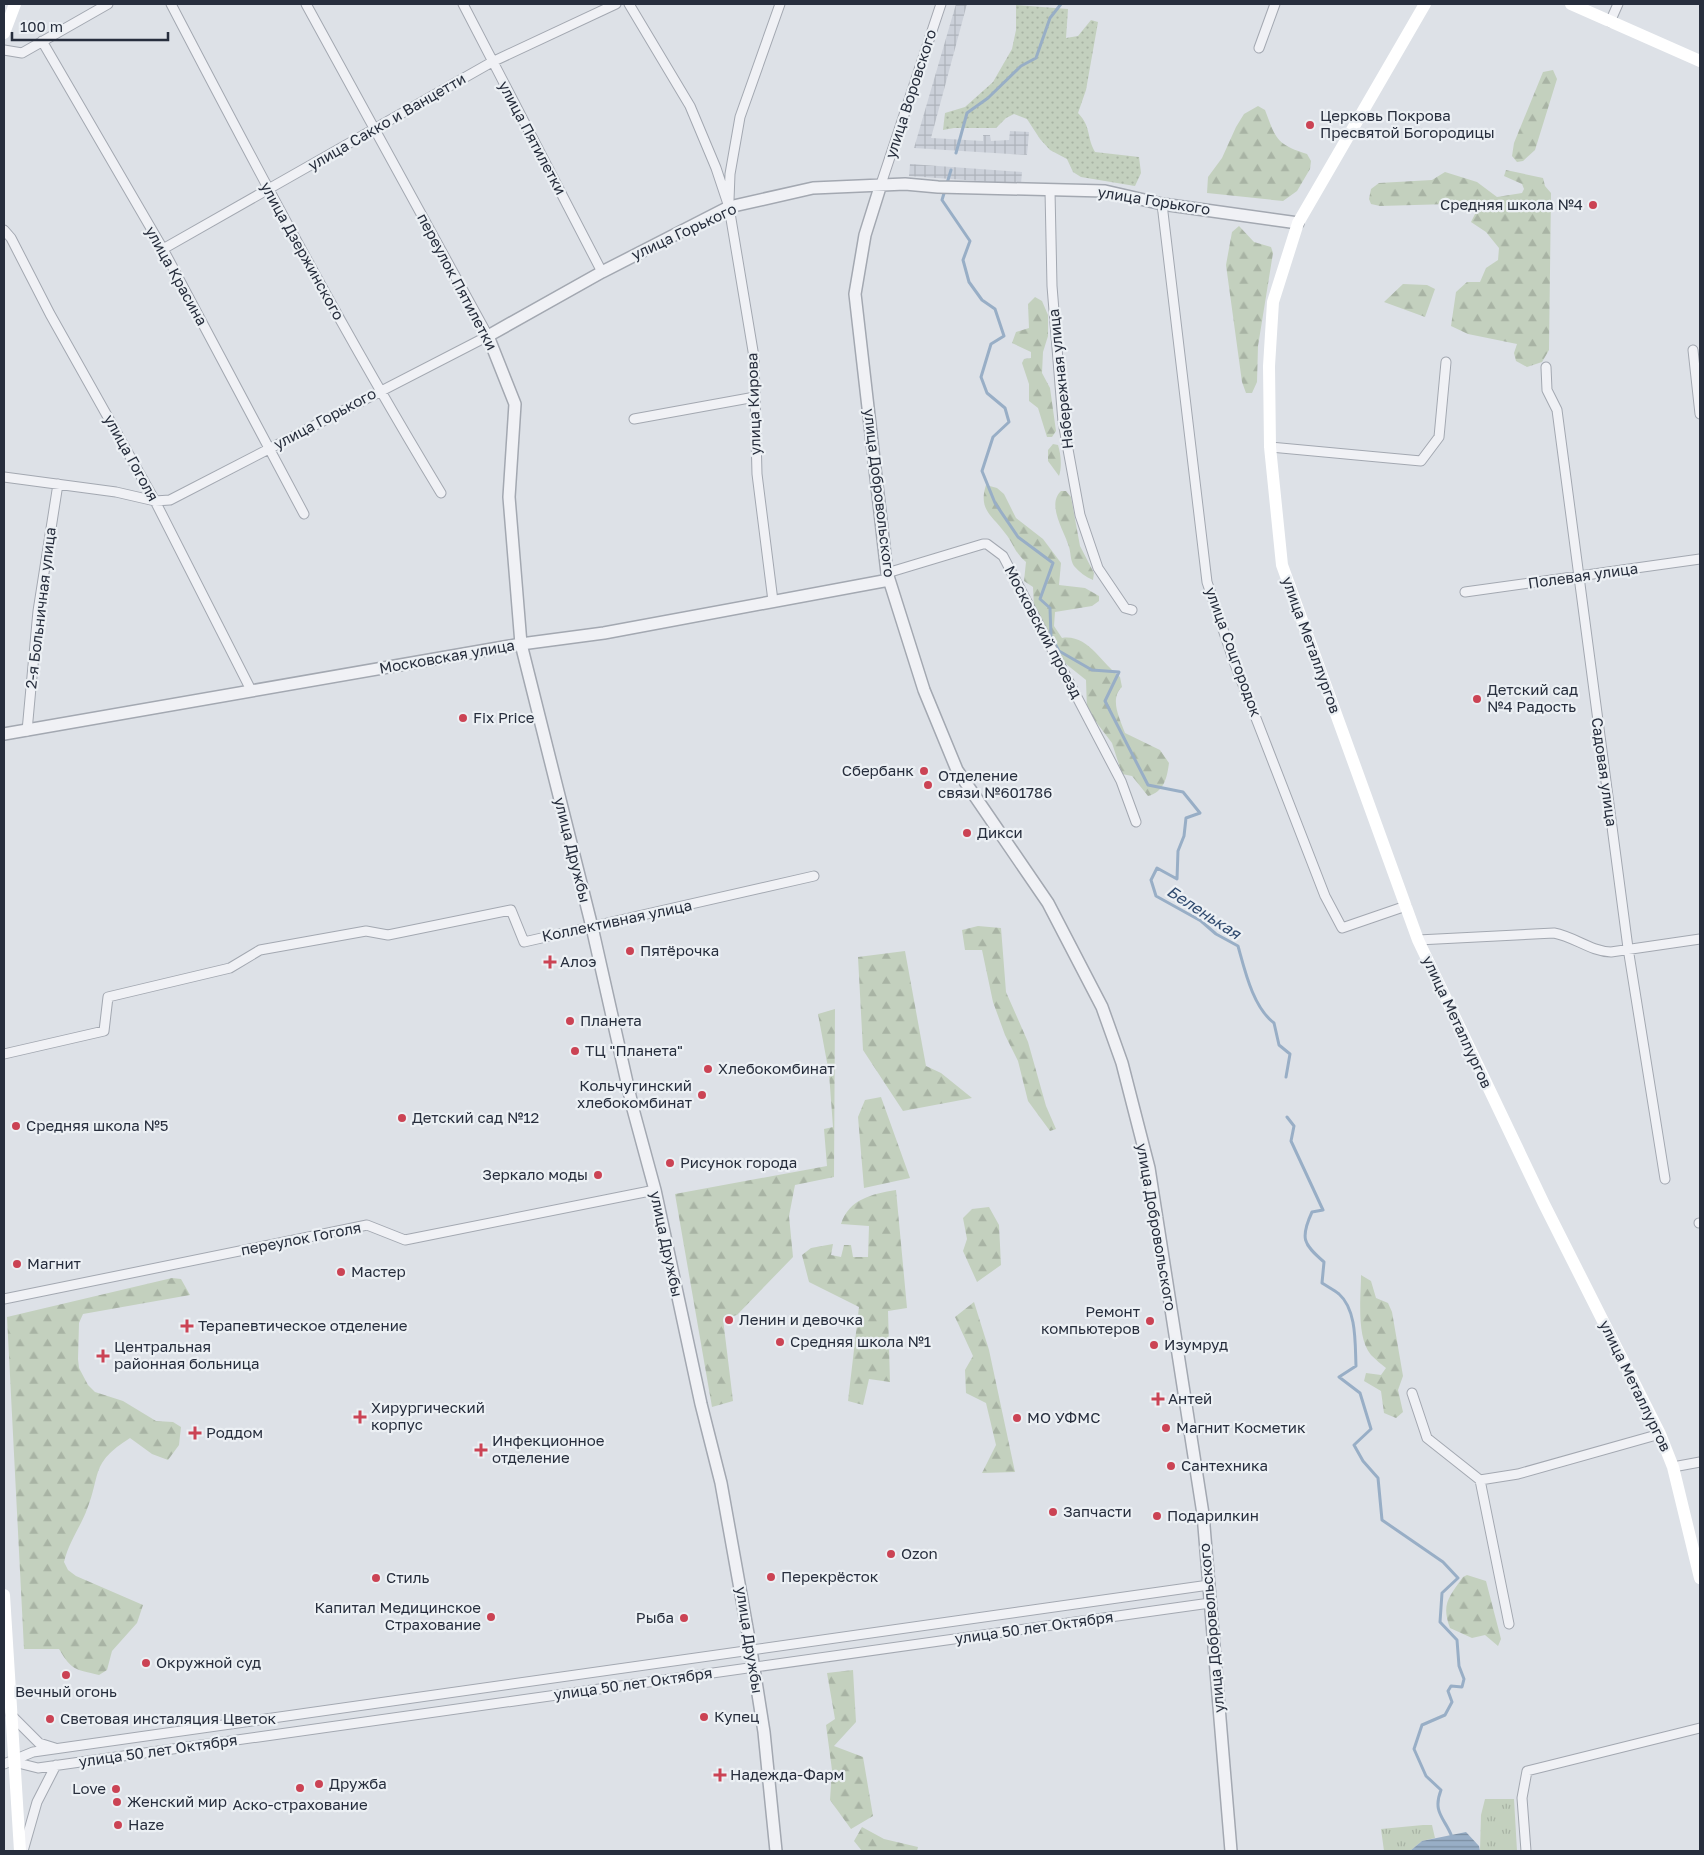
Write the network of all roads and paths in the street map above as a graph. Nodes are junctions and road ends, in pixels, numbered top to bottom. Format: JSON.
{"nodes":[{"id":1,"x":15,"y":4,"type":"edge"},
{"id":2,"x":108,"y":4,"type":"edge"},
{"id":3,"x":171,"y":4,"type":"edge"},
{"id":4,"x":306,"y":4,"type":"edge"},
{"id":5,"x":463,"y":4,"type":"edge"},
{"id":6,"x":616,"y":4,"type":"edge"},
{"id":7,"x":629,"y":4,"type":"edge"},
{"id":8,"x":780,"y":4,"type":"edge"},
{"id":9,"x":941,"y":4,"type":"edge"},
{"id":10,"x":1275,"y":4,"type":"edge"},
{"id":11,"x":1425,"y":4,"type":"edge"},
{"id":12,"x":1571,"y":4,"type":"edge"},
{"id":13,"x":1618,"y":4,"type":"edge"},
{"id":14,"x":1610,"y":22,"type":"junction"},
{"id":15,"x":4,"y":33,"type":"edge"},
{"id":16,"x":42,"y":42,"type":"junction"},
{"id":17,"x":1260,"y":48,"type":"dead end"},
{"id":18,"x":4,"y":50,"type":"edge"},
{"id":19,"x":1700,"y":61,"type":"edge"},
{"id":20,"x":492,"y":62,"type":"junction"},
{"id":21,"x":375,"y":130,"type":"junction"},
{"id":22,"x":881,"y":184,"type":"junction"},
{"id":23,"x":268,"y":189,"type":"junction"},
{"id":24,"x":1050,"y":191,"type":"junction"},
{"id":25,"x":1162,"y":204,"type":"junction"},
{"id":26,"x":729,"y":208,"type":"junction"},
{"id":27,"x":1298,"y":223,"type":"junction"},
{"id":28,"x":4,"y":230,"type":"edge"},
{"id":29,"x":163,"y":249,"type":"junction"},
{"id":30,"x":602,"y":272,"type":"junction"},
{"id":31,"x":488,"y":336,"type":"junction"},
{"id":32,"x":1692,"y":350,"type":"dead end"},
{"id":33,"x":1446,"y":362,"type":"dead end"},
{"id":34,"x":1546,"y":367,"type":"dead end"},
{"id":35,"x":379,"y":391,"type":"junction"},
{"id":36,"x":755,"y":398,"type":"junction"},
{"id":37,"x":1700,"y":414,"type":"edge"},
{"id":38,"x":634,"y":419,"type":"dead end"},
{"id":39,"x":1270,"y":446,"type":"junction"},
{"id":40,"x":269,"y":449,"type":"junction"},
{"id":41,"x":4,"y":477,"type":"edge"},
{"id":42,"x":58,"y":484,"type":"junction"},
{"id":43,"x":441,"y":493,"type":"dead end"},
{"id":44,"x":155,"y":500,"type":"junction"},
{"id":45,"x":304,"y":514,"type":"dead end"},
{"id":46,"x":1700,"y":559,"type":"edge"},
{"id":47,"x":888,"y":576,"type":"junction"},
{"id":48,"x":1578,"y":576,"type":"junction"},
{"id":49,"x":1465,"y":592,"type":"dead end"},
{"id":50,"x":772,"y":601,"type":"junction"},
{"id":51,"x":1132,"y":610,"type":"dead end"},
{"id":52,"x":521,"y":644,"type":"junction"},
{"id":53,"x":251,"y":690,"type":"junction"},
{"id":54,"x":27,"y":731,"type":"junction"},
{"id":55,"x":4,"y":734,"type":"edge"},
{"id":56,"x":1136,"y":822,"type":"dead end"},
{"id":57,"x":814,"y":876,"type":"dead end"},
{"id":58,"x":1406,"y":906,"type":"junction"},
{"id":59,"x":592,"y":927,"type":"junction"},
{"id":60,"x":1418,"y":940,"type":"junction"},
{"id":61,"x":1700,"y":940,"type":"edge"},
{"id":62,"x":1628,"y":948,"type":"junction"},
{"id":63,"x":4,"y":1054,"type":"edge"},
{"id":64,"x":1665,"y":1179,"type":"dead end"},
{"id":65,"x":655,"y":1190,"type":"junction"},
{"id":66,"x":4,"y":1299,"type":"edge"},
{"id":67,"x":1412,"y":1393,"type":"dead end"},
{"id":68,"x":1660,"y":1434,"type":"junction"},
{"id":69,"x":1700,"y":1462,"type":"edge"},
{"id":70,"x":1673,"y":1467,"type":"junction"},
{"id":71,"x":1480,"y":1480,"type":"junction"},
{"id":72,"x":1700,"y":1578,"type":"edge"},
{"id":73,"x":1209,"y":1585,"type":"junction"},
{"id":74,"x":4,"y":1595,"type":"edge"},
{"id":75,"x":1210,"y":1603,"type":"junction"},
{"id":76,"x":1509,"y":1624,"type":"dead end"},
{"id":77,"x":752,"y":1650,"type":"junction"},
{"id":78,"x":754,"y":1667,"type":"junction"},
{"id":79,"x":11,"y":1715,"type":"junction"},
{"id":80,"x":1700,"y":1728,"type":"edge"},
{"id":81,"x":58,"y":1749,"type":"junction"},
{"id":82,"x":9,"y":1763,"type":"edge"},
{"id":83,"x":56,"y":1765,"type":"junction"},
{"id":84,"x":22,"y":1851,"type":"edge"},
{"id":85,"x":776,"y":1851,"type":"edge"},
{"id":86,"x":1231,"y":1851,"type":"edge"},
{"id":87,"x":1526,"y":1851,"type":"edge"}],
"edges":[{"from":1,"to":15,"type":"main road"},
{"from":2,"to":16,"type":"street"},
{"from":3,"to":23,"type":"street","name":"улица Дзержинского"},
{"from":4,"to":21,"type":"street","name":"переулок Пятилетки"},
{"from":5,"to":20,"type":"street","name":"улица Пятилетки"},
{"from":6,"to":20,"type":"street","name":"улица Сакко и Ванцетти"},
{"from":7,"to":26,"type":"street"},
{"from":8,"to":26,"type":"street"},
{"from":9,"to":22,"type":"street","name":"улица Воровского"},
{"from":10,"to":17,"type":"street"},
{"from":11,"to":27,"type":"main road","name":"улица Металлургов"},
{"from":12,"to":14,"type":"main road"},
{"from":13,"to":14,"type":"street"},
{"from":14,"to":19,"type":"main road"},
{"from":16,"to":18,"type":"street"},
{"from":16,"to":29,"type":"street","name":"улица Красина"},
{"from":20,"to":21,"type":"street","name":"улица Сакко и Ванцетти"},
{"from":20,"to":30,"type":"street","name":"улица Пятилетки"},
{"from":21,"to":23,"type":"street","name":"улица Сакко и Ванцетти"},
{"from":21,"to":31,"type":"street","name":"переулок Пятилетки"},
{"from":22,"to":24,"type":"street","name":"улица Горького"},
{"from":22,"to":26,"type":"street","name":"улица Горького"},
{"from":22,"to":47,"type":"street","name":"улица Добровольского"},
{"from":23,"to":29,"type":"street","name":"улица Сакко и Ванцетти"},
{"from":23,"to":35,"type":"street","name":"улица Дзержинского"},
{"from":24,"to":25,"type":"street","name":"улица Горького"},
{"from":24,"to":51,"type":"street","name":"Набережная улица"},
{"from":25,"to":27,"type":"street","name":"улица Горького"},
{"from":25,"to":58,"type":"street","name":"улица Соцгородок"},
{"from":26,"to":30,"type":"street","name":"улица Горького"},
{"from":26,"to":36,"type":"street","name":"улица Кирова"},
{"from":27,"to":39,"type":"main road","name":"улица Металлургов"},
{"from":28,"to":44,"type":"street","name":"улица Гоголя"},
{"from":29,"to":40,"type":"street","name":"улица Красина"},
{"from":30,"to":31,"type":"street","name":"улица Горького"},
{"from":31,"to":35,"type":"street","name":"улица Горького"},
{"from":31,"to":52,"type":"street","name":"переулок Пятилетки"},
{"from":32,"to":37,"type":"street"},
{"from":33,"to":39,"type":"street"},
{"from":34,"to":48,"type":"street","name":"Садовая улица"},
{"from":35,"to":40,"type":"street","name":"улица Горького"},
{"from":35,"to":43,"type":"street","name":"улица Дзержинского"},
{"from":36,"to":38,"type":"street"},
{"from":36,"to":50,"type":"street","name":"улица Кирова"},
{"from":39,"to":58,"type":"main road","name":"улица Металлургов"},
{"from":40,"to":44,"type":"street","name":"улица Горького"},
{"from":40,"to":45,"type":"street","name":"улица Красина"},
{"from":41,"to":42,"type":"street"},
{"from":42,"to":44,"type":"street"},
{"from":42,"to":54,"type":"street","name":"2-я Больничная улица"},
{"from":44,"to":53,"type":"street","name":"улица Гоголя"},
{"from":46,"to":48,"type":"street","name":"Полевая улица"},
{"from":47,"to":50,"type":"street","name":"Московская улица"},
{"from":47,"to":56,"type":"street","name":"Московский проезд"},
{"from":47,"to":73,"type":"street","name":"улица Добровольского"},
{"from":48,"to":49,"type":"street","name":"Полевая улица"},
{"from":48,"to":62,"type":"street","name":"Садовая улица"},
{"from":50,"to":52,"type":"street","name":"Московская улица"},
{"from":52,"to":53,"type":"street","name":"Московская улица"},
{"from":52,"to":59,"type":"street","name":"улица Дружбы"},
{"from":53,"to":54,"type":"street","name":"Московская улица"},
{"from":54,"to":55,"type":"street","name":"Московская улица"},
{"from":57,"to":59,"type":"street","name":"Коллективная улица"},
{"from":58,"to":60,"type":"main road","name":"улица Металлургов"},
{"from":59,"to":63,"type":"street","name":"Коллективная улица"},
{"from":59,"to":65,"type":"street","name":"улица Дружбы"},
{"from":60,"to":62,"type":"street"},
{"from":60,"to":68,"type":"main road","name":"улица Металлургов"},
{"from":61,"to":62,"type":"street"},
{"from":62,"to":64,"type":"street","name":"Садовая улица"},
{"from":65,"to":66,"type":"street","name":"переулок Гоголя"},
{"from":65,"to":77,"type":"street","name":"улица Дружбы"},
{"from":67,"to":71,"type":"street"},
{"from":68,"to":70,"type":"main road","name":"улица Металлургов"},
{"from":68,"to":71,"type":"street"},
{"from":69,"to":70,"type":"street"},
{"from":70,"to":72,"type":"main road","name":"улица Металлургов"},
{"from":71,"to":76,"type":"street"},
{"from":73,"to":75,"type":"street","name":"улица Добровольского"},
{"from":73,"to":77,"type":"street","name":"улица 50 лет Октября"},
{"from":74,"to":79,"type":"main road"},
{"from":75,"to":78,"type":"street","name":"улица 50 лет Октября"},
{"from":75,"to":86,"type":"street","name":"улица Добровольского"},
{"from":77,"to":78,"type":"street","name":"улица Дружбы"},
{"from":77,"to":81,"type":"street","name":"улица 50 лет Октября"},
{"from":78,"to":83,"type":"street","name":"улица 50 лет Октября"},
{"from":78,"to":85,"type":"street","name":"улица Дружбы"},
{"from":79,"to":81,"type":"street","name":"улица 50 лет Октября"},
{"from":79,"to":82,"type":"main road"},
{"from":80,"to":87,"type":"street"},
{"from":81,"to":82,"type":"street","name":"улица 50 лет Октября"},
{"from":82,"to":83,"type":"street","name":"улица 50 лет Октября"},
{"from":82,"to":84,"type":"main road"},
{"from":83,"to":84,"type":"street"}]}
